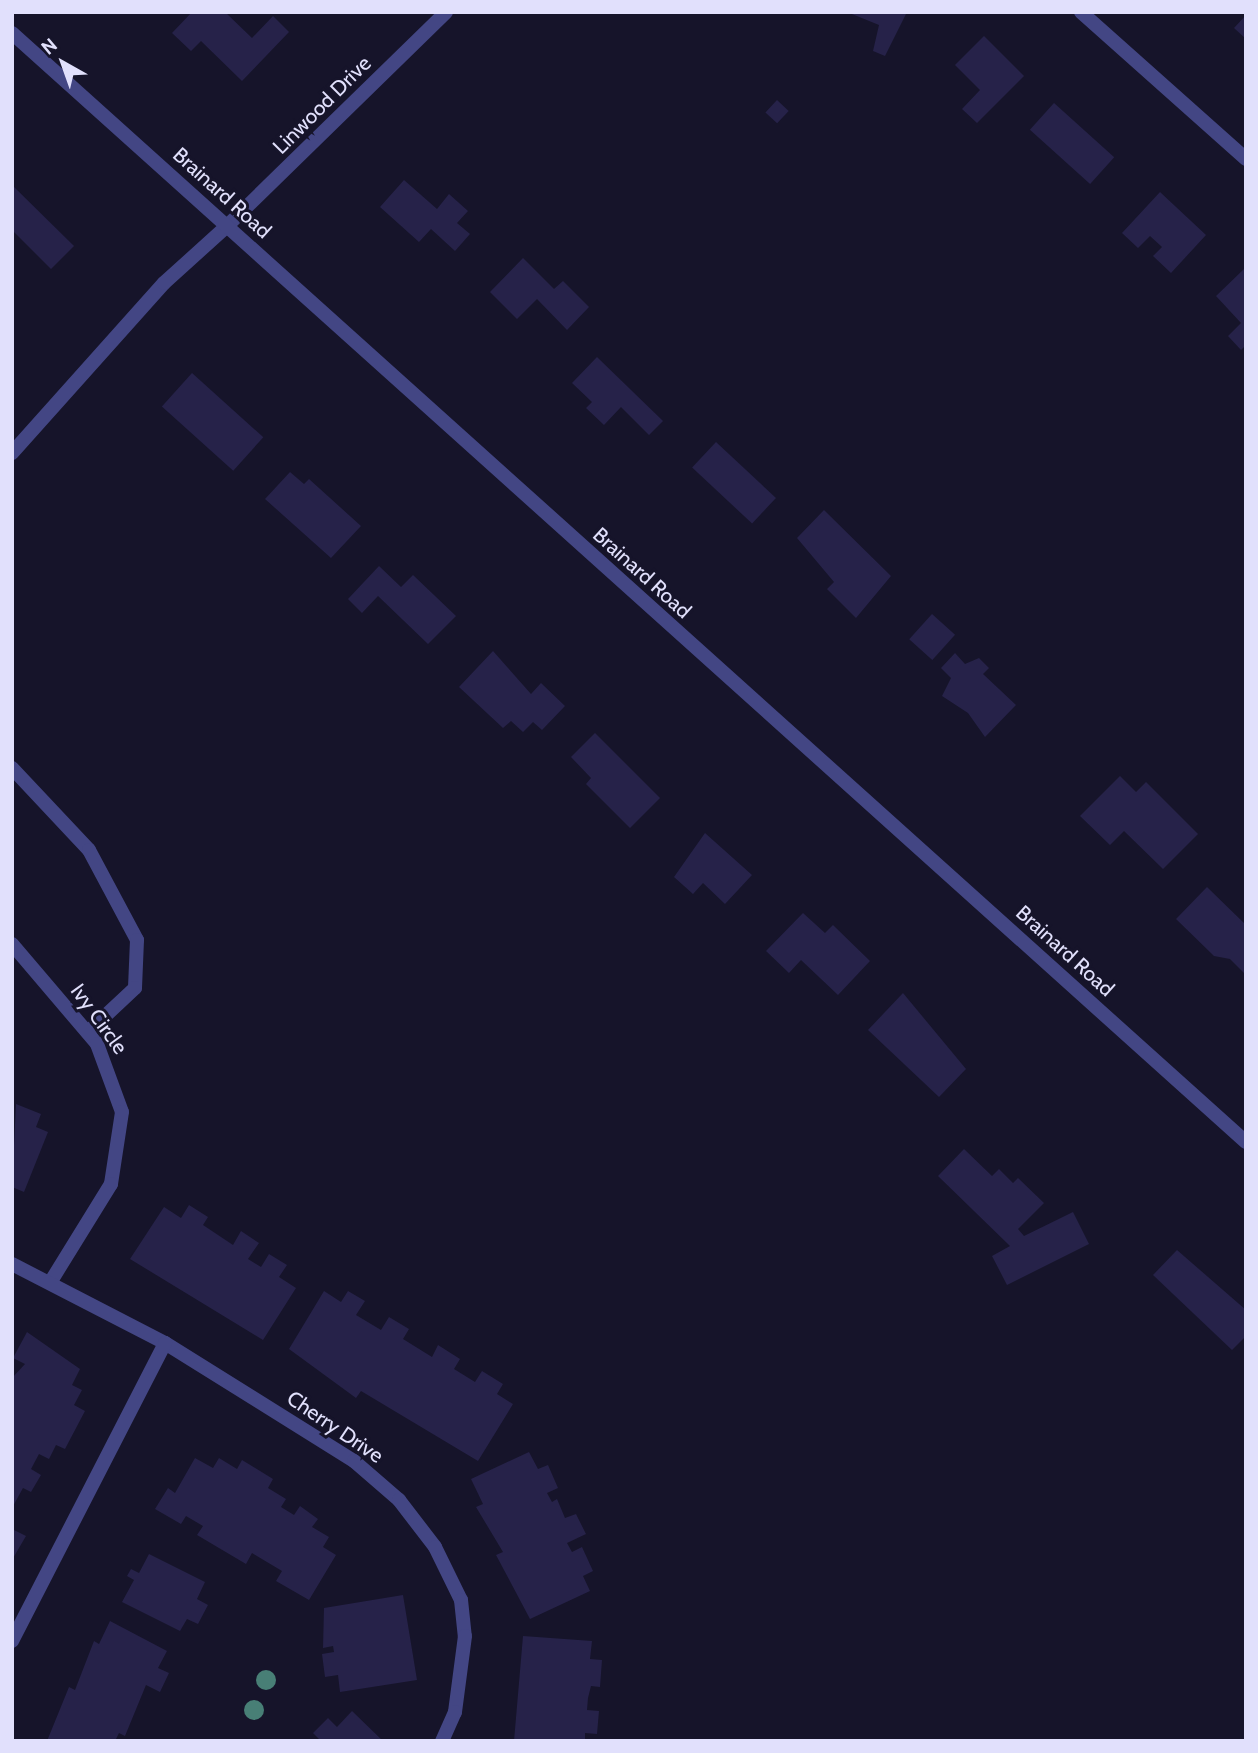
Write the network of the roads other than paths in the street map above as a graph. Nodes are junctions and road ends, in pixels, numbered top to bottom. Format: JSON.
{"nodes":[{"id":1,"x":446,"y":12,"type":"edge"},
{"id":2,"x":1081,"y":12,"type":"edge"},
{"id":3,"x":12,"y":33,"type":"edge"},
{"id":4,"x":1246,"y":159,"type":"edge"},
{"id":5,"x":227,"y":226,"type":"junction"},
{"id":6,"x":12,"y":453,"type":"edge"},
{"id":7,"x":12,"y":768,"type":"edge"},
{"id":8,"x":12,"y":944,"type":"edge"},
{"id":9,"x":88,"y":1032,"type":"junction"},
{"id":10,"x":1246,"y":1142,"type":"edge"},
{"id":11,"x":12,"y":1264,"type":"edge"},
{"id":12,"x":51,"y":1280,"type":"junction"},
{"id":13,"x":164,"y":1343,"type":"junction"},
{"id":14,"x":12,"y":1641,"type":"edge"},
{"id":15,"x":442,"y":1741,"type":"edge"}],
"edges":[{"from":1,"to":5,"type":"street","name":"Linwood Drive"},
{"from":2,"to":4,"type":"street"},
{"from":3,"to":5,"type":"street","name":"Brainard Road"},
{"from":5,"to":6,"type":"street","name":"Linwood Drive"},
{"from":5,"to":10,"type":"street","name":"Brainard Road"},
{"from":7,"to":9,"type":"street"},
{"from":8,"to":9,"type":"street","name":"Ivy Circle"},
{"from":9,"to":12,"type":"street","name":"Ivy Circle"},
{"from":11,"to":12,"type":"street","name":"Cherry Drive"},
{"from":12,"to":13,"type":"street","name":"Cherry Drive"},
{"from":13,"to":14,"type":"street"},
{"from":13,"to":15,"type":"street","name":"Cherry Drive"}]}
